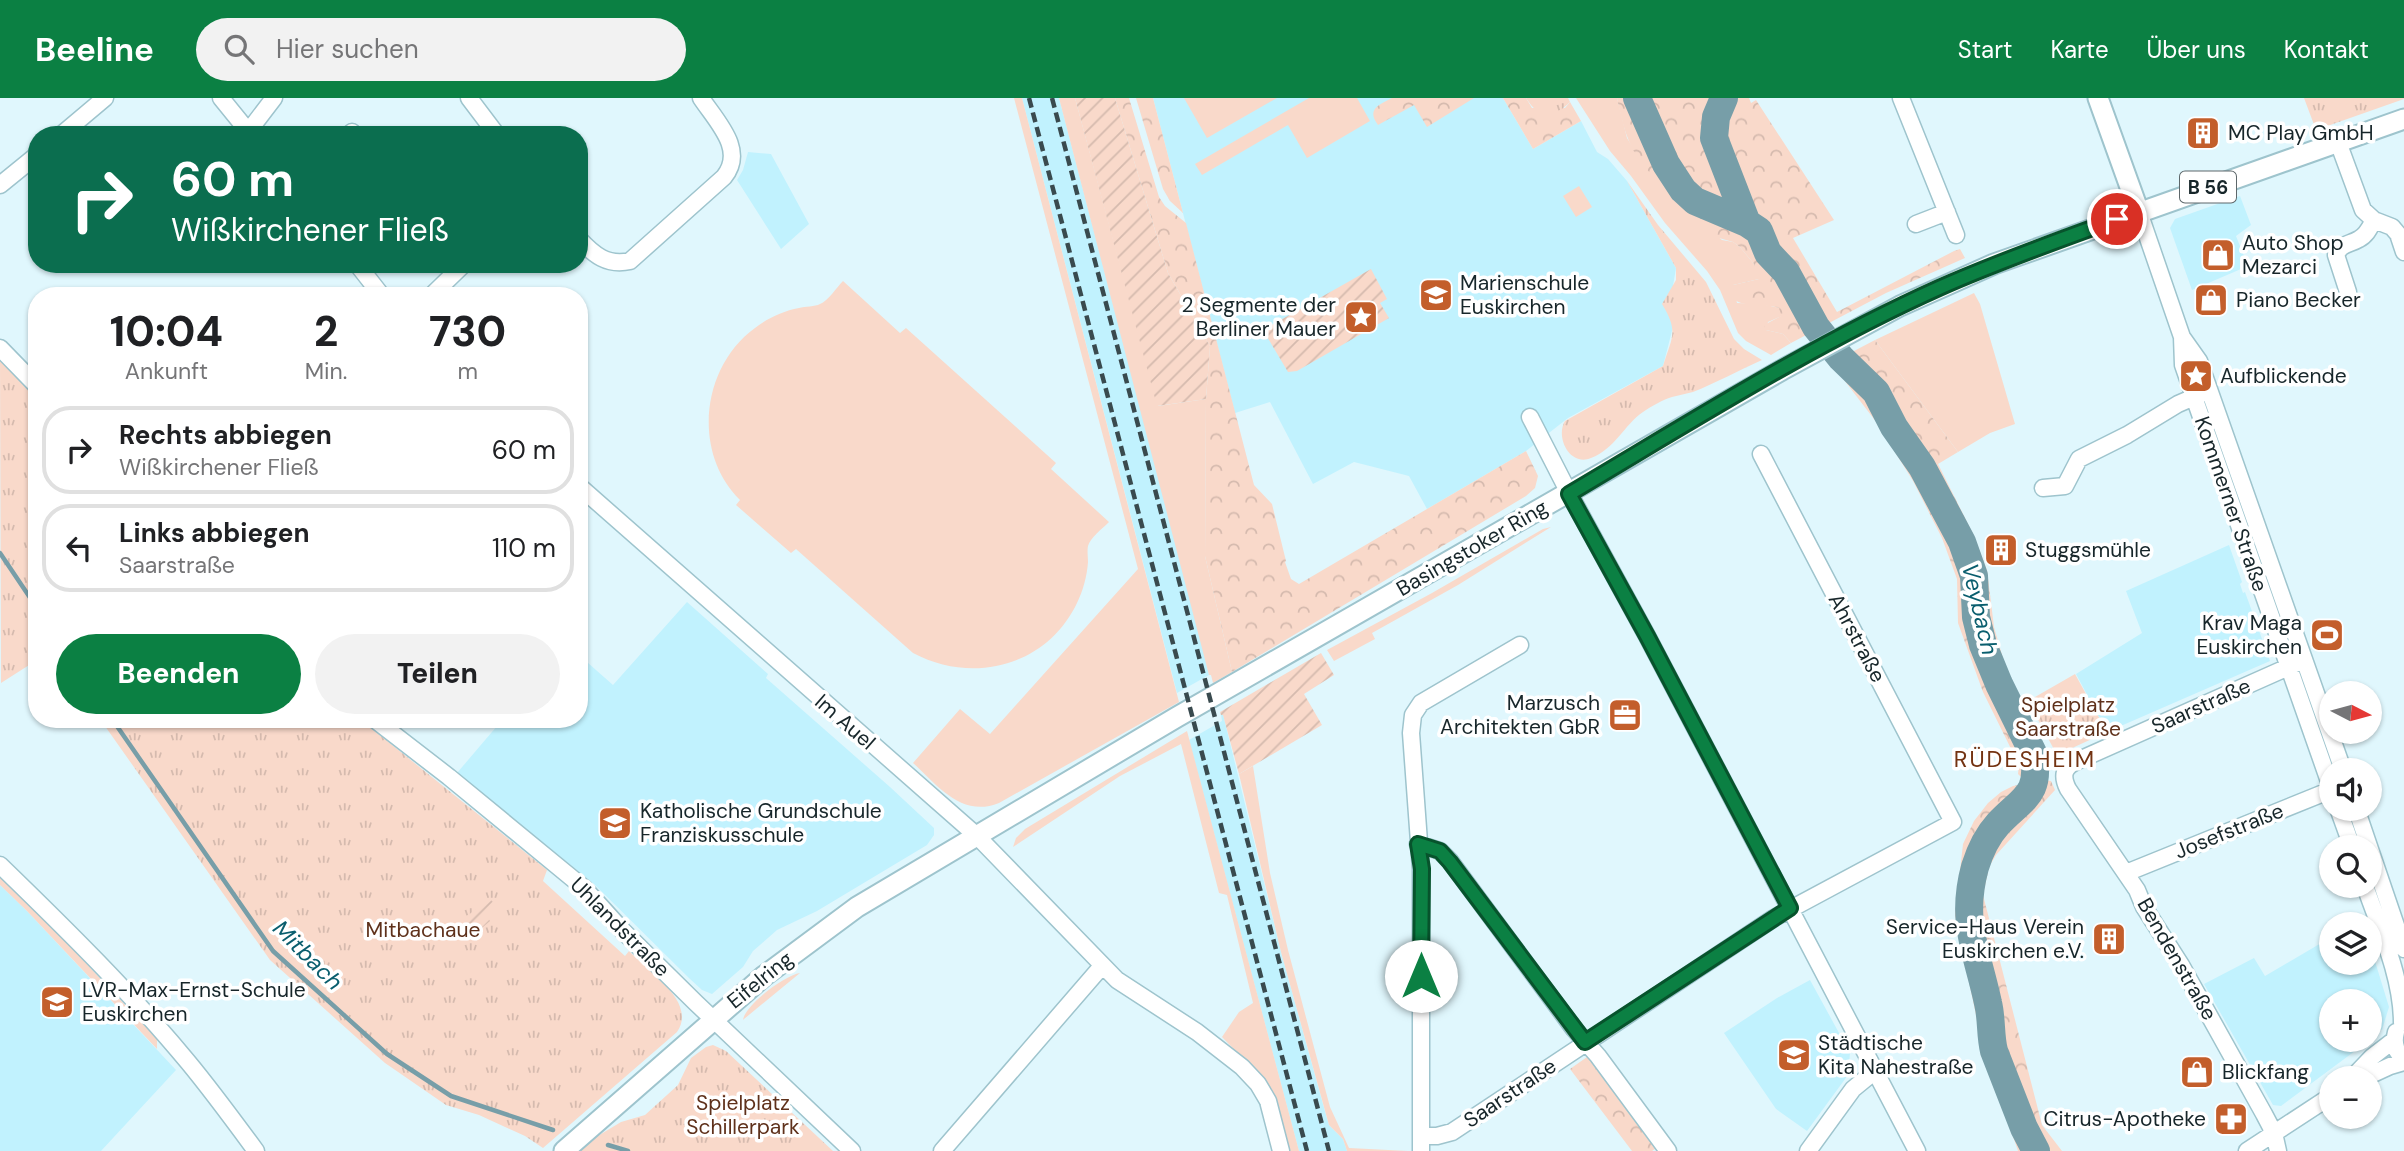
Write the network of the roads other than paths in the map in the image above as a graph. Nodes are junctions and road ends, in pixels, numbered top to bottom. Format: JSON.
{"nodes":[{"id":1,"x":105,"y":98,"type":"edge"},
{"id":2,"x":221,"y":98,"type":"edge"},
{"id":3,"x":274,"y":98,"type":"edge"},
{"id":4,"x":469,"y":98,"type":"edge"},
{"id":5,"x":701,"y":98,"type":"edge"},
{"id":6,"x":1901,"y":98,"type":"edge"},
{"id":7,"x":2098,"y":98,"type":"edge"},
{"id":8,"x":2404,"y":119,"type":"edge"},
{"id":9,"x":72,"y":126,"type":"edge"},
{"id":10,"x":244,"y":126,"type":"edge"},
{"id":11,"x":255,"y":126,"type":"edge"},
{"id":12,"x":490,"y":126,"type":"edge"},
{"id":13,"x":2338,"y":142,"type":"junction"},
{"id":14,"x":28,"y":162,"type":"edge"},
{"id":15,"x":0,"y":185,"type":"edge"},
{"id":16,"x":1947,"y":212,"type":"junction"},
{"id":17,"x":2139,"y":212,"type":"junction"},
{"id":18,"x":2374,"y":220,"type":"junction"},
{"id":19,"x":1916,"y":224,"type":"dead end"},
{"id":20,"x":1956,"y":236,"type":"dead end"},
{"id":21,"x":588,"y":249,"type":"edge"},
{"id":22,"x":2404,"y":252,"type":"edge"},
{"id":23,"x":363,"y":273,"type":"edge"},
{"id":24,"x":455,"y":273,"type":"edge"},
{"id":25,"x":375,"y":287,"type":"edge"},
{"id":26,"x":440,"y":287,"type":"edge"},
{"id":27,"x":2348,"y":292,"type":"dead end"},
{"id":28,"x":2182,"y":337,"type":"junction"},
{"id":29,"x":0,"y":348,"type":"edge"},
{"id":30,"x":28,"y":377,"type":"edge"},
{"id":31,"x":2210,"y":391,"type":"junction"},
{"id":32,"x":2194,"y":397,"type":"junction"},
{"id":33,"x":1530,"y":417,"type":"dead end"},
{"id":34,"x":1761,"y":454,"type":"dead end"},
{"id":35,"x":2043,"y":488,"type":"dead end"},
{"id":36,"x":588,"y":494,"type":"edge"},
{"id":37,"x":1569,"y":494,"type":"junction"},
{"id":38,"x":1520,"y":645,"type":"dead end"},
{"id":39,"x":2304,"y":660,"type":"junction"},
{"id":40,"x":2288,"y":667,"type":"junction"},
{"id":41,"x":386,"y":728,"type":"edge"},
{"id":42,"x":2320,"y":758,"type":"edge"},
{"id":43,"x":2339,"y":758,"type":"edge"},
{"id":44,"x":2064,"y":774,"type":"joint"},
{"id":45,"x":2319,"y":793,"type":"edge"},
{"id":46,"x":2361,"y":821,"type":"edge"},
{"id":47,"x":1953,"y":822,"type":"joint"},
{"id":48,"x":977,"y":836,"type":"junction"},
{"id":49,"x":1418,"y":844,"type":"junction"},
{"id":50,"x":0,"y":865,"type":"edge"},
{"id":51,"x":2126,"y":873,"type":"junction"},
{"id":52,"x":2369,"y":898,"type":"edge"},
{"id":53,"x":1790,"y":908,"type":"junction"},
{"id":54,"x":2403,"y":943,"type":"edge"},
{"id":55,"x":2385,"y":947,"type":"junction"},
{"id":56,"x":1102,"y":966,"type":"junction"},
{"id":57,"x":713,"y":1019,"type":"junction"},
{"id":58,"x":2403,"y":1022,"type":"edge"},
{"id":59,"x":2394,"y":1040,"type":"junction"},
{"id":60,"x":1585,"y":1042,"type":"junction"},
{"id":61,"x":2404,"y":1061,"type":"edge"},
{"id":62,"x":2363,"y":1066,"type":"edge"},
{"id":63,"x":2382,"y":1070,"type":"edge"},
{"id":64,"x":1875,"y":1071,"type":"junction"},
{"id":65,"x":2319,"y":1104,"type":"edge"},
{"id":66,"x":2274,"y":1133,"type":"junction"},
{"id":67,"x":1421,"y":1143,"type":"edge"},
{"id":68,"x":256,"y":1151,"type":"edge"},
{"id":69,"x":564,"y":1151,"type":"edge"},
{"id":70,"x":852,"y":1151,"type":"edge"},
{"id":71,"x":942,"y":1151,"type":"edge"},
{"id":72,"x":1281,"y":1151,"type":"edge"},
{"id":73,"x":1668,"y":1151,"type":"edge"},
{"id":74,"x":1808,"y":1151,"type":"edge"},
{"id":75,"x":1917,"y":1151,"type":"edge"},
{"id":76,"x":2247,"y":1151,"type":"edge"},
{"id":77,"x":2278,"y":1151,"type":"edge"}],
"edges":[{"from":1,"to":9,"type":"street"},
{"from":2,"to":10,"type":"street"},
{"from":3,"to":11,"type":"street"},
{"from":4,"to":12,"type":"street"},
{"from":5,"to":21,"type":"street"},
{"from":6,"to":16,"type":"street"},
{"from":7,"to":17,"type":"main road","name":"Kommerner Straße"},
{"from":8,"to":13,"type":"main road","number":"B 56"},
{"from":13,"to":17,"type":"main road","number":"B 56"},
{"from":13,"to":18,"type":"street"},
{"from":14,"to":15,"type":"street"},
{"from":16,"to":19,"type":"street"},
{"from":16,"to":20,"type":"street"},
{"from":17,"to":28,"type":"street","name":"Kommerner Straße"},
{"from":17,"to":37,"type":"main road","name":"Basingstoker Ring"},
{"from":18,"to":22,"type":"street"},
{"from":18,"to":27,"type":"street"},
{"from":23,"to":25,"type":"street"},
{"from":24,"to":26,"type":"street"},
{"from":28,"to":31,"type":"street","name":"Kommerner Straße"},
{"from":28,"to":32,"type":"street","name":"Kommerner Straße"},
{"from":29,"to":30,"type":"street"},
{"from":31,"to":32,"type":"street"},
{"from":31,"to":39,"type":"street","name":"Kommerner Straße"},
{"from":32,"to":35,"type":"street"},
{"from":32,"to":40,"type":"street","name":"Kommerner Straße"},
{"from":33,"to":37,"type":"street"},
{"from":34,"to":47,"type":"street","name":"Ahrstraße"},
{"from":36,"to":48,"type":"street","name":"Im Auel"},
{"from":37,"to":48,"type":"main road","name":"Basingstoker Ring"},
{"from":37,"to":53,"type":"street"},
{"from":38,"to":49,"type":"street"},
{"from":39,"to":40,"type":"street","name":"Saarstraße"},
{"from":39,"to":43,"type":"street","name":"Kommerner Straße"},
{"from":40,"to":42,"type":"street","name":"Kommerner Straße"},
{"from":40,"to":44,"type":"street","name":"Saarstraße"},
{"from":41,"to":57,"type":"street","name":"Uhlandstraße"},
{"from":44,"to":51,"type":"street","name":"Bendenstraße"},
{"from":45,"to":51,"type":"street","name":"Josefstraße"},
{"from":46,"to":54,"type":"street"},
{"from":47,"to":53,"type":"street","name":"Saarstraße"},
{"from":48,"to":56,"type":"street","name":"Im Auel"},
{"from":48,"to":57,"type":"main road","name":"Eifelring"},
{"from":49,"to":60,"type":"street"},
{"from":49,"to":67,"type":"street"},
{"from":50,"to":68,"type":"street"},
{"from":51,"to":66,"type":"street","name":"Bendenstraße"},
{"from":52,"to":55,"type":"street"},
{"from":53,"to":60,"type":"street","name":"Saarstraße"},
{"from":53,"to":64,"type":"street"},
{"from":54,"to":55,"type":"street"},
{"from":55,"to":58,"type":"street"},
{"from":56,"to":71,"type":"street"},
{"from":56,"to":72,"type":"street","name":"Im Auel"},
{"from":57,"to":69,"type":"main road","name":"Eifelring"},
{"from":57,"to":70,"type":"street","name":"Uhlandstraße"},
{"from":58,"to":59,"type":"street"},
{"from":59,"to":61,"type":"street"},
{"from":59,"to":62,"type":"street"},
{"from":60,"to":67,"type":"street","name":"Saarstraße"},
{"from":60,"to":73,"type":"street"},
{"from":61,"to":63,"type":"street"},
{"from":64,"to":74,"type":"street"},
{"from":64,"to":75,"type":"street"},
{"from":65,"to":66,"type":"street"},
{"from":66,"to":76,"type":"street"},
{"from":66,"to":77,"type":"street","name":"Bendenstraße"}]}
